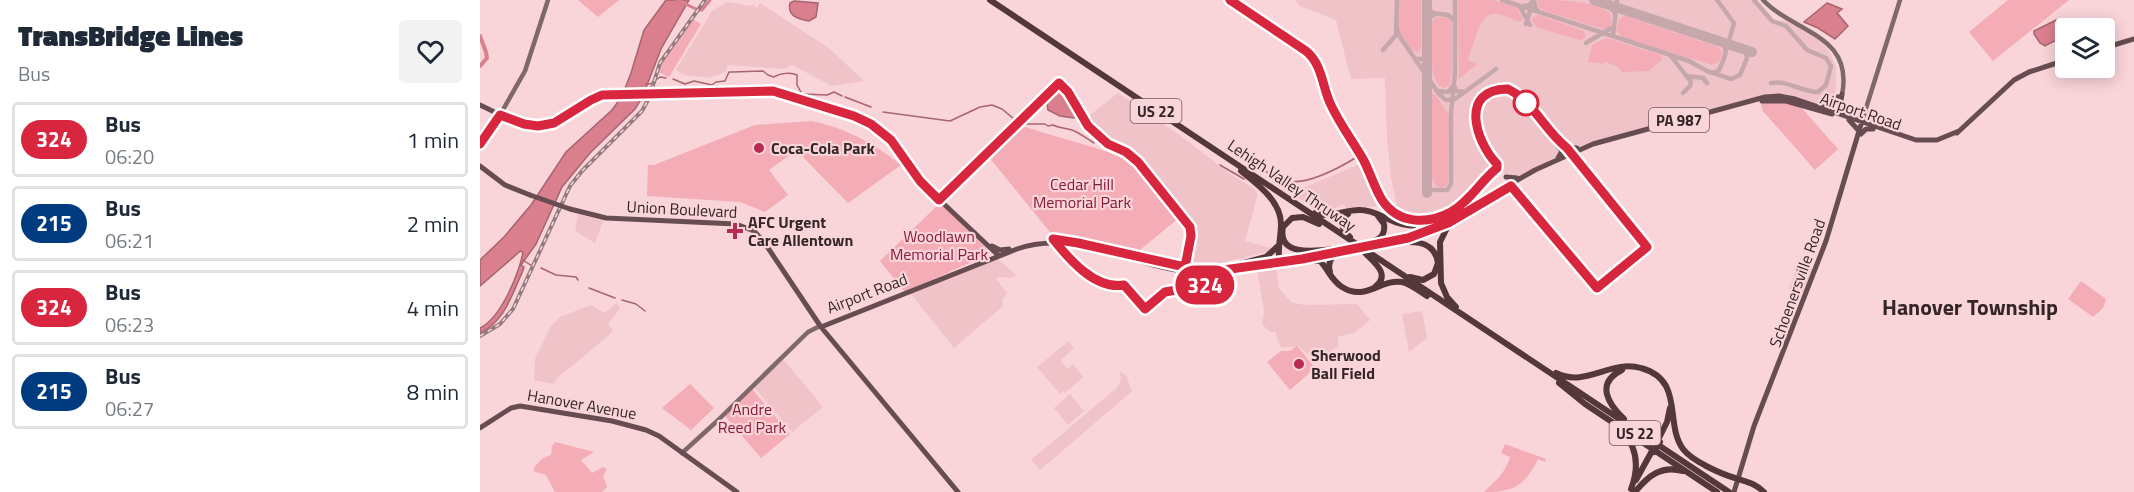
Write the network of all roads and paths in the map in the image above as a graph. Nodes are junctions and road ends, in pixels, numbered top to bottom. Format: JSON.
{"nodes":[{"id":1,"x":548,"y":0,"type":"edge"},
{"id":2,"x":988,"y":0,"type":"edge"},
{"id":3,"x":1763,"y":0,"type":"edge"},
{"id":4,"x":1900,"y":0,"type":"edge"},
{"id":5,"x":2134,"y":39,"type":"edge"},
{"id":6,"x":2115,"y":45,"type":"edge"},
{"id":7,"x":1083,"y":64,"type":"junction"},
{"id":8,"x":2055,"y":64,"type":"edge"},
{"id":9,"x":1840,"y":96,"type":"junction"},
{"id":10,"x":1751,"y":101,"type":"junction"},
{"id":11,"x":480,"y":105,"type":"edge"},
{"id":12,"x":1822,"y":107,"type":"junction"},
{"id":13,"x":1834,"y":113,"type":"junction"},
{"id":14,"x":500,"y":115,"type":"junction"},
{"id":15,"x":1848,"y":118,"type":"junction"},
{"id":16,"x":1863,"y":123,"type":"junction"},
{"id":17,"x":1873,"y":129,"type":"junction"},
{"id":18,"x":1959,"y":131,"type":"junction"},
{"id":19,"x":1860,"y":132,"type":"junction"},
{"id":20,"x":1608,"y":140,"type":"junction"},
{"id":21,"x":1557,"y":145,"type":"dead end"},
{"id":22,"x":1587,"y":146,"type":"junction"},
{"id":23,"x":1565,"y":147,"type":"dead end"},
{"id":24,"x":1558,"y":158,"type":"junction"},
{"id":25,"x":480,"y":166,"type":"edge"},
{"id":26,"x":1236,"y":167,"type":"junction"},
{"id":27,"x":1521,"y":177,"type":"junction"},
{"id":28,"x":1502,"y":188,"type":"junction"},
{"id":29,"x":1278,"y":192,"type":"junction"},
{"id":30,"x":1471,"y":210,"type":"junction"},
{"id":31,"x":1452,"y":217,"type":"junction"},
{"id":32,"x":1331,"y":230,"type":"junction"},
{"id":33,"x":1280,"y":239,"type":"junction"},
{"id":34,"x":985,"y":243,"type":"junction"},
{"id":35,"x":1068,"y":244,"type":"junction"},
{"id":36,"x":1383,"y":244,"type":"junction"},
{"id":37,"x":1366,"y":245,"type":"junction"},
{"id":38,"x":1347,"y":248,"type":"junction"},
{"id":39,"x":1009,"y":249,"type":"junction"},
{"id":40,"x":1064,"y":251,"type":"dead end"},
{"id":41,"x":998,"y":255,"type":"junction"},
{"id":42,"x":1374,"y":256,"type":"junction"},
{"id":43,"x":1280,"y":258,"type":"junction"},
{"id":44,"x":986,"y":259,"type":"junction"},
{"id":45,"x":1302,"y":259,"type":"junction"},
{"id":46,"x":1189,"y":261,"type":"dead end"},
{"id":47,"x":1240,"y":264,"type":"junction"},
{"id":48,"x":1196,"y":268,"type":"junction"},
{"id":49,"x":1393,"y":268,"type":"junction"},
{"id":50,"x":1462,"y":318,"type":"junction"},
{"id":51,"x":1472,"y":321,"type":"junction"},
{"id":52,"x":819,"y":325,"type":"junction"},
{"id":53,"x":1512,"y":348,"type":"junction"},
{"id":54,"x":1546,"y":374,"type":"junction"},
{"id":55,"x":1672,"y":403,"type":"junction"},
{"id":56,"x":1608,"y":419,"type":"junction"},
{"id":57,"x":480,"y":428,"type":"edge"},
{"id":58,"x":1656,"y":441,"type":"junction"},
{"id":59,"x":682,"y":453,"type":"junction"},
{"id":60,"x":1696,"y":479,"type":"junction"},
{"id":61,"x":1739,"y":479,"type":"junction"},
{"id":62,"x":1632,"y":491,"type":"edge"},
{"id":63,"x":737,"y":492,"type":"edge"},
{"id":64,"x":958,"y":492,"type":"edge"},
{"id":65,"x":1717,"y":492,"type":"edge"},
{"id":66,"x":1724,"y":492,"type":"edge"},
{"id":67,"x":1729,"y":492,"type":"edge"},
{"id":68,"x":1734,"y":492,"type":"edge"},
{"id":69,"x":1764,"y":492,"type":"edge"}],
"edges":[{"from":1,"to":14,"type":"main road"},
{"from":2,"to":7,"type":"highway","name":"Lehigh Valley Thruway","number":"US 22"},
{"from":3,"to":9,"type":"main road"},
{"from":4,"to":16,"type":"main road","name":"Schoenersville Road"},
{"from":5,"to":6,"type":"main road"},
{"from":7,"to":26,"type":"highway","name":"Lehigh Valley Thruway","number":"US 22"},
{"from":7,"to":29,"type":"highway","name":"Lehigh Valley Thruway","number":"US 22"},
{"from":8,"to":18,"type":"main road","name":"Airport Road","number":"PA 987"},
{"from":9,"to":12,"type":"main road"},
{"from":9,"to":13,"type":"main road"},
{"from":9,"to":15,"type":"main road"},
{"from":10,"to":12,"type":"main road","name":"Airport Road","number":"PA 987"},
{"from":10,"to":13,"type":"main road","name":"Airport Road","number":"PA 987"},
{"from":10,"to":20,"type":"main road","name":"Airport Road","number":"PA 987"},
{"from":11,"to":14,"type":"main road"},
{"from":12,"to":13,"type":"main road","name":"Airport Road","number":"PA 987"},
{"from":13,"to":15,"type":"main road","name":"Airport Road","number":"PA 987"},
{"from":14,"to":34,"type":"main road","bridge":true},
{"from":15,"to":16,"type":"main road","name":"Airport Road","number":"PA 987"},
{"from":15,"to":19,"type":"main road"},
{"from":16,"to":17,"type":"main road","name":"Airport Road","number":"PA 987"},
{"from":16,"to":18,"type":"main road","name":"Airport Road","number":"PA 987"},
{"from":16,"to":19,"type":"main road","name":"Schoenersville Road"},
{"from":17,"to":18,"type":"main road","name":"Airport Road","number":"PA 987"},
{"from":17,"to":19,"type":"main road"},
{"from":19,"to":61,"type":"main road","name":"Schoenersville Road"},
{"from":20,"to":22,"type":"main road","name":"Airport Road","number":"PA 987"},
{"from":20,"to":30,"type":"main road","name":"Airport Road","number":"PA 987"},
{"from":21,"to":24,"type":"main road"},
{"from":22,"to":23,"type":"main road"},
{"from":22,"to":24,"type":"main road","name":"Airport Road","number":"PA 987"},
{"from":24,"to":27,"type":"main road","name":"Airport Road","number":"PA 987"},
{"from":25,"to":52,"type":"main road","name":"Union Boulevard","bridge":true},
{"from":26,"to":32,"type":"highway","name":"Lehigh Valley Thruway","number":"US 22"},
{"from":26,"to":33,"type":"highway"},
{"from":27,"to":28,"type":"main road","name":"Airport Road","number":"PA 987"},
{"from":27,"to":28,"type":"main road"},
{"from":28,"to":31,"type":"main road","name":"Airport Road","number":"PA 987"},
{"from":29,"to":31,"type":"highway"},
{"from":29,"to":42,"type":"highway","name":"Lehigh Valley Thruway","number":"US 22"},
{"from":30,"to":36,"type":"main road","name":"Airport Road","number":"PA 987"},
{"from":30,"to":51,"type":"highway"},
{"from":31,"to":37,"type":"main road","name":"Airport Road","number":"PA 987"},
{"from":32,"to":37,"type":"highway","name":"Lehigh Valley Thruway","number":"US 22"},
{"from":32,"to":38,"type":"highway"},
{"from":33,"to":43,"type":"highway"},
{"from":33,"to":47,"type":"highway"},
{"from":34,"to":39,"type":"main road"},
{"from":34,"to":41,"type":"main road"},
{"from":34,"to":44,"type":"main road"},
{"from":35,"to":40,"type":"main road"},
{"from":35,"to":41,"type":"main road","name":"Airport Road"},
{"from":35,"to":45,"type":"main road","name":"Airport Road"},
{"from":36,"to":37,"type":"main road","name":"Airport Road","number":"PA 987"},
{"from":36,"to":49,"type":"highway"},
{"from":37,"to":38,"type":"main road","name":"Airport Road","number":"PA 987","bridge":true},
{"from":37,"to":38,"type":"highway"},
{"from":37,"to":42,"type":"highway"},
{"from":37,"to":50,"type":"highway","name":"Lehigh Valley Thruway","number":"US 22"},
{"from":38,"to":43,"type":"main road","name":"Airport Road"},
{"from":38,"to":45,"type":"main road","name":"Airport Road"},
{"from":39,"to":41,"type":"main road","name":"Airport Road"},
{"from":39,"to":48,"type":"main road","name":"Airport Road"},
{"from":41,"to":44,"type":"main road","name":"Airport Road"},
{"from":41,"to":52,"type":"main road","name":"Airport Road"},
{"from":42,"to":49,"type":"highway","name":"Lehigh Valley Thruway","number":"US 22"},
{"from":43,"to":47,"type":"main road","name":"Airport Road"},
{"from":44,"to":52,"type":"main road","name":"Airport Road"},
{"from":45,"to":50,"type":"highway"},
{"from":46,"to":48,"type":"main road"},
{"from":47,"to":48,"type":"main road","name":"Airport Road"},
{"from":49,"to":51,"type":"highway","name":"Lehigh Valley Thruway","number":"US 22"},
{"from":50,"to":54,"type":"highway","name":"Lehigh Valley Thruway","number":"US 22"},
{"from":51,"to":53,"type":"highway","name":"Lehigh Valley Thruway","number":"US 22"},
{"from":52,"to":59,"type":"main road"},
{"from":52,"to":64,"type":"main road","name":"Union Boulevard"},
{"from":53,"to":55,"type":"highway"},
{"from":53,"to":58,"type":"highway","name":"Lehigh Valley Thruway","number":"US 22"},
{"from":54,"to":56,"type":"highway"},
{"from":54,"to":66,"type":"highway","name":"Lehigh Valley Thruway","number":"US 22"},
{"from":55,"to":58,"type":"highway"},
{"from":55,"to":61,"type":"highway"},
{"from":56,"to":60,"type":"highway"},
{"from":56,"to":62,"type":"highway"},
{"from":57,"to":59,"type":"main road","name":"Hanover Avenue"},
{"from":58,"to":58,"type":"highway"},
{"from":58,"to":62,"type":"highway","bridge":true},
{"from":58,"to":67,"type":"highway","name":"Lehigh Valley Thruway","number":"US 22"},
{"from":59,"to":63,"type":"main road","name":"Hanover Avenue"},
{"from":60,"to":62,"type":"highway"},
{"from":60,"to":65,"type":"highway"},
{"from":61,"to":68,"type":"main road","name":"Schoenersville Road"},
{"from":61,"to":69,"type":"highway"}]}
